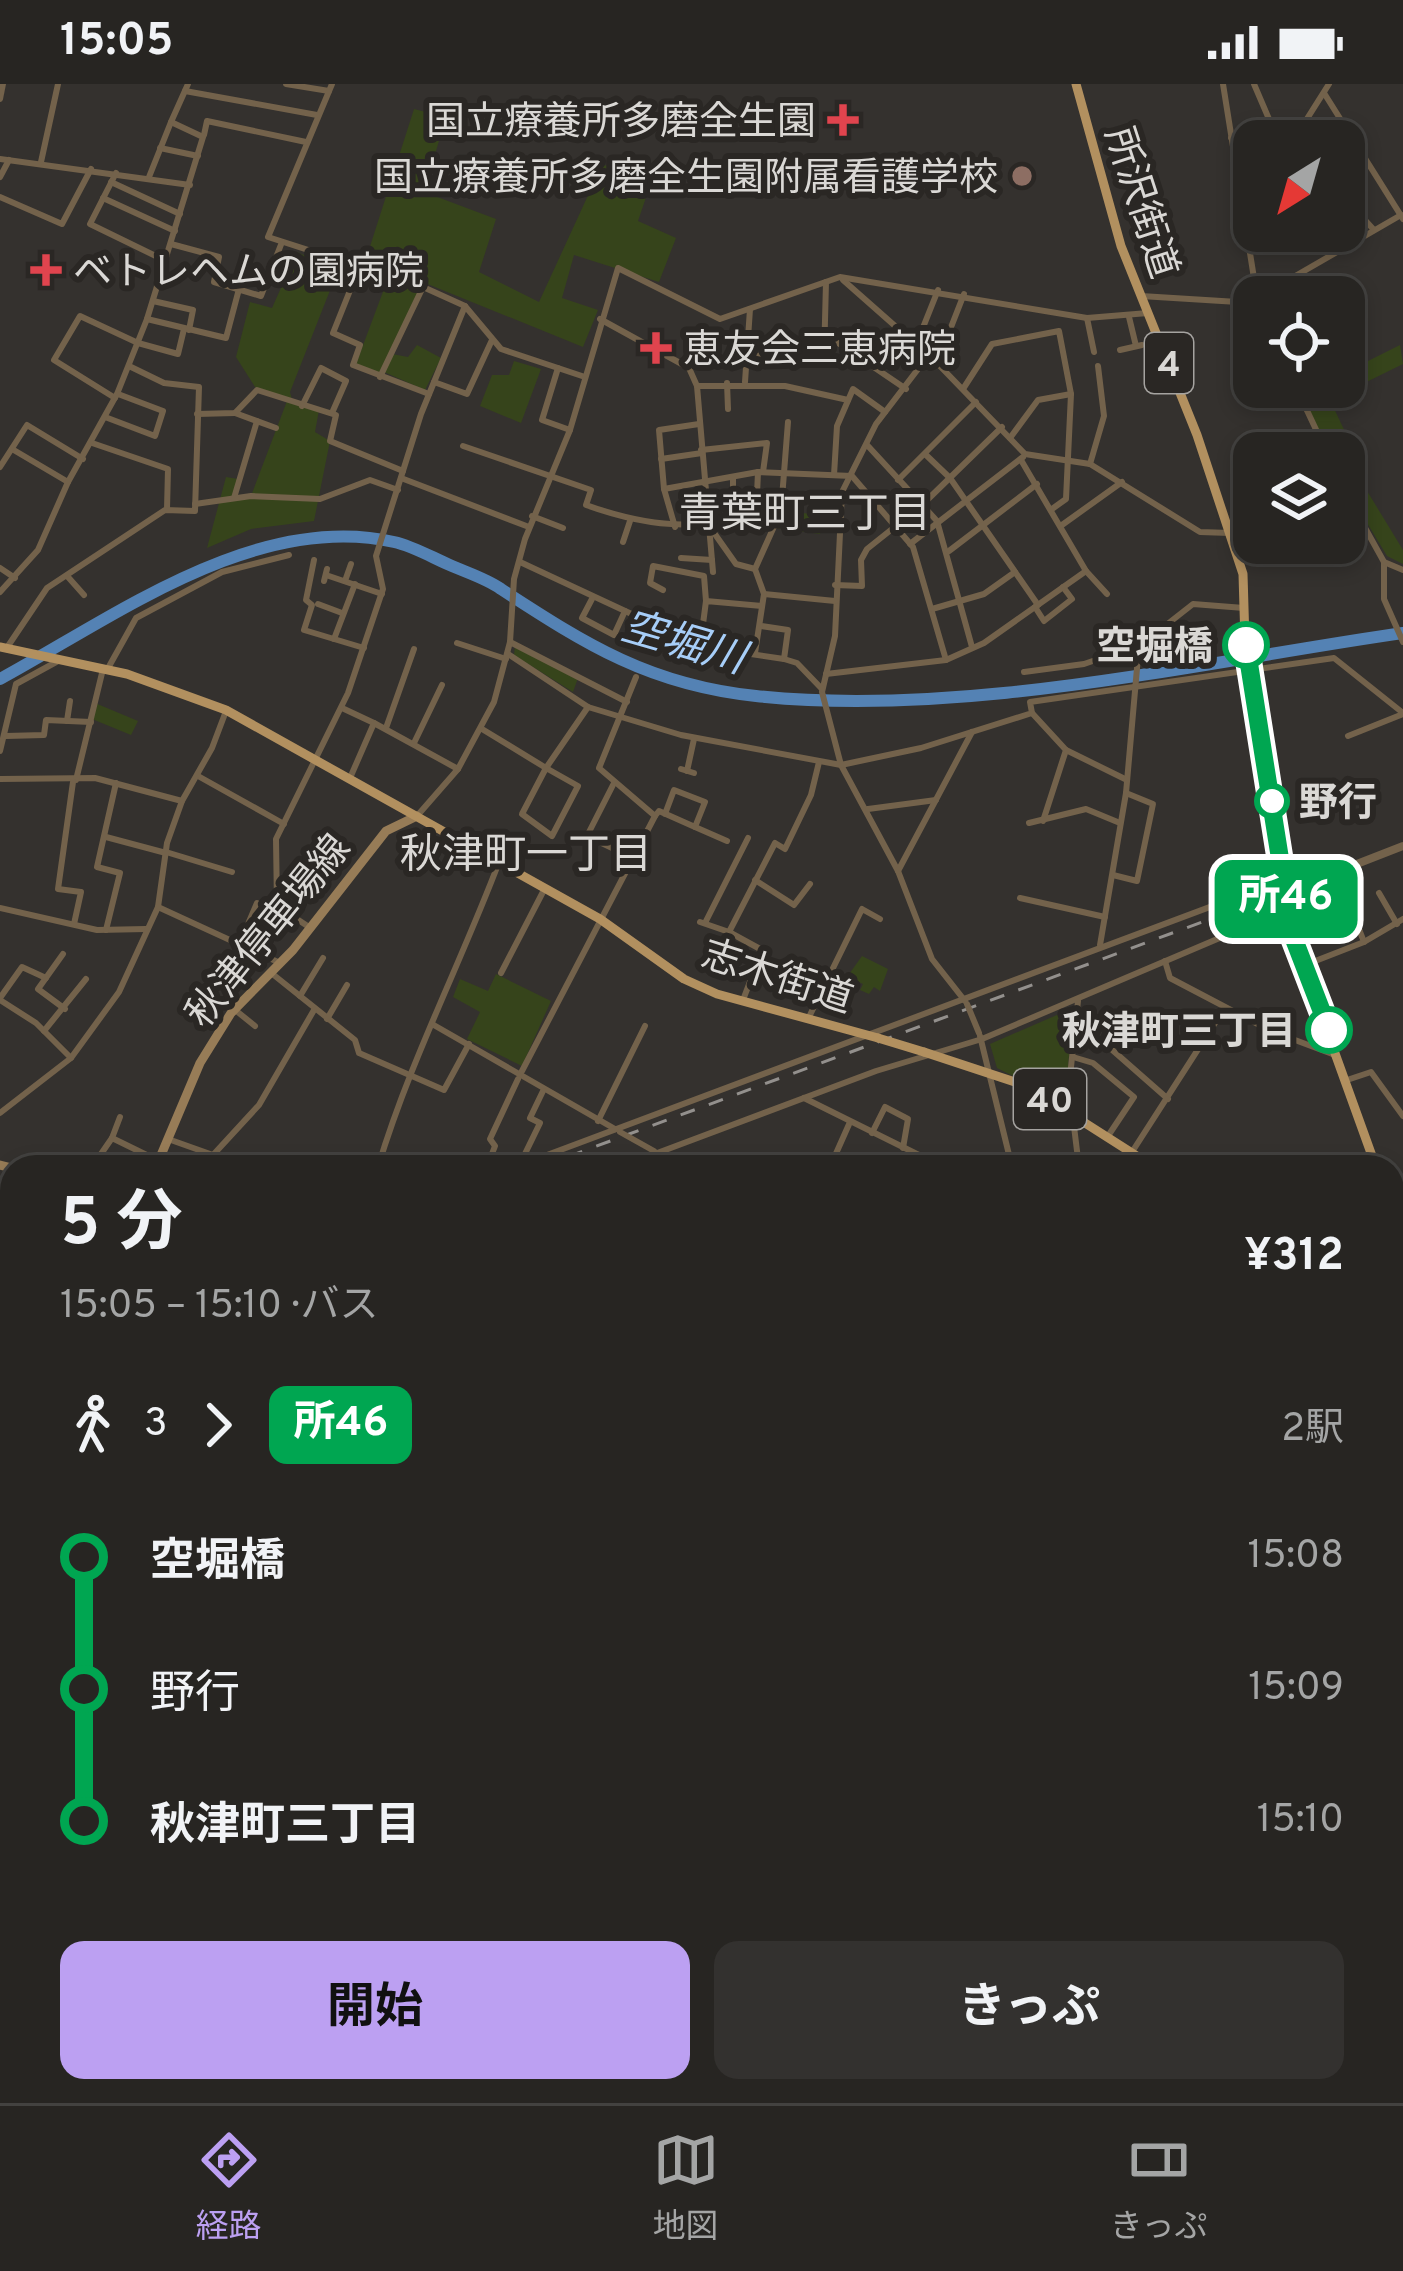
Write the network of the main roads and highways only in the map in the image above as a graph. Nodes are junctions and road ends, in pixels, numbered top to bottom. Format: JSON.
{"nodes":[{"id":1,"x":1076,"y":84,"type":"edge"},
{"id":2,"x":7,"y":649,"type":"edge"},
{"id":3,"x":417,"y":816,"type":"junction"},
{"id":4,"x":161,"y":1155,"type":"edge"},
{"id":5,"x":1136,"y":1155,"type":"edge"},
{"id":6,"x":1372,"y":1155,"type":"edge"}],
"edges":[{"from":1,"to":6,"type":"main road","name":"所沢街道","number":"4"},
{"from":2,"to":3,"type":"main road","name":"志木街道","number":"40"},
{"from":3,"to":4,"type":"main road","name":"秋津停車場線"},
{"from":3,"to":5,"type":"main road","name":"志木街道","number":"40","bridge":true}]}
